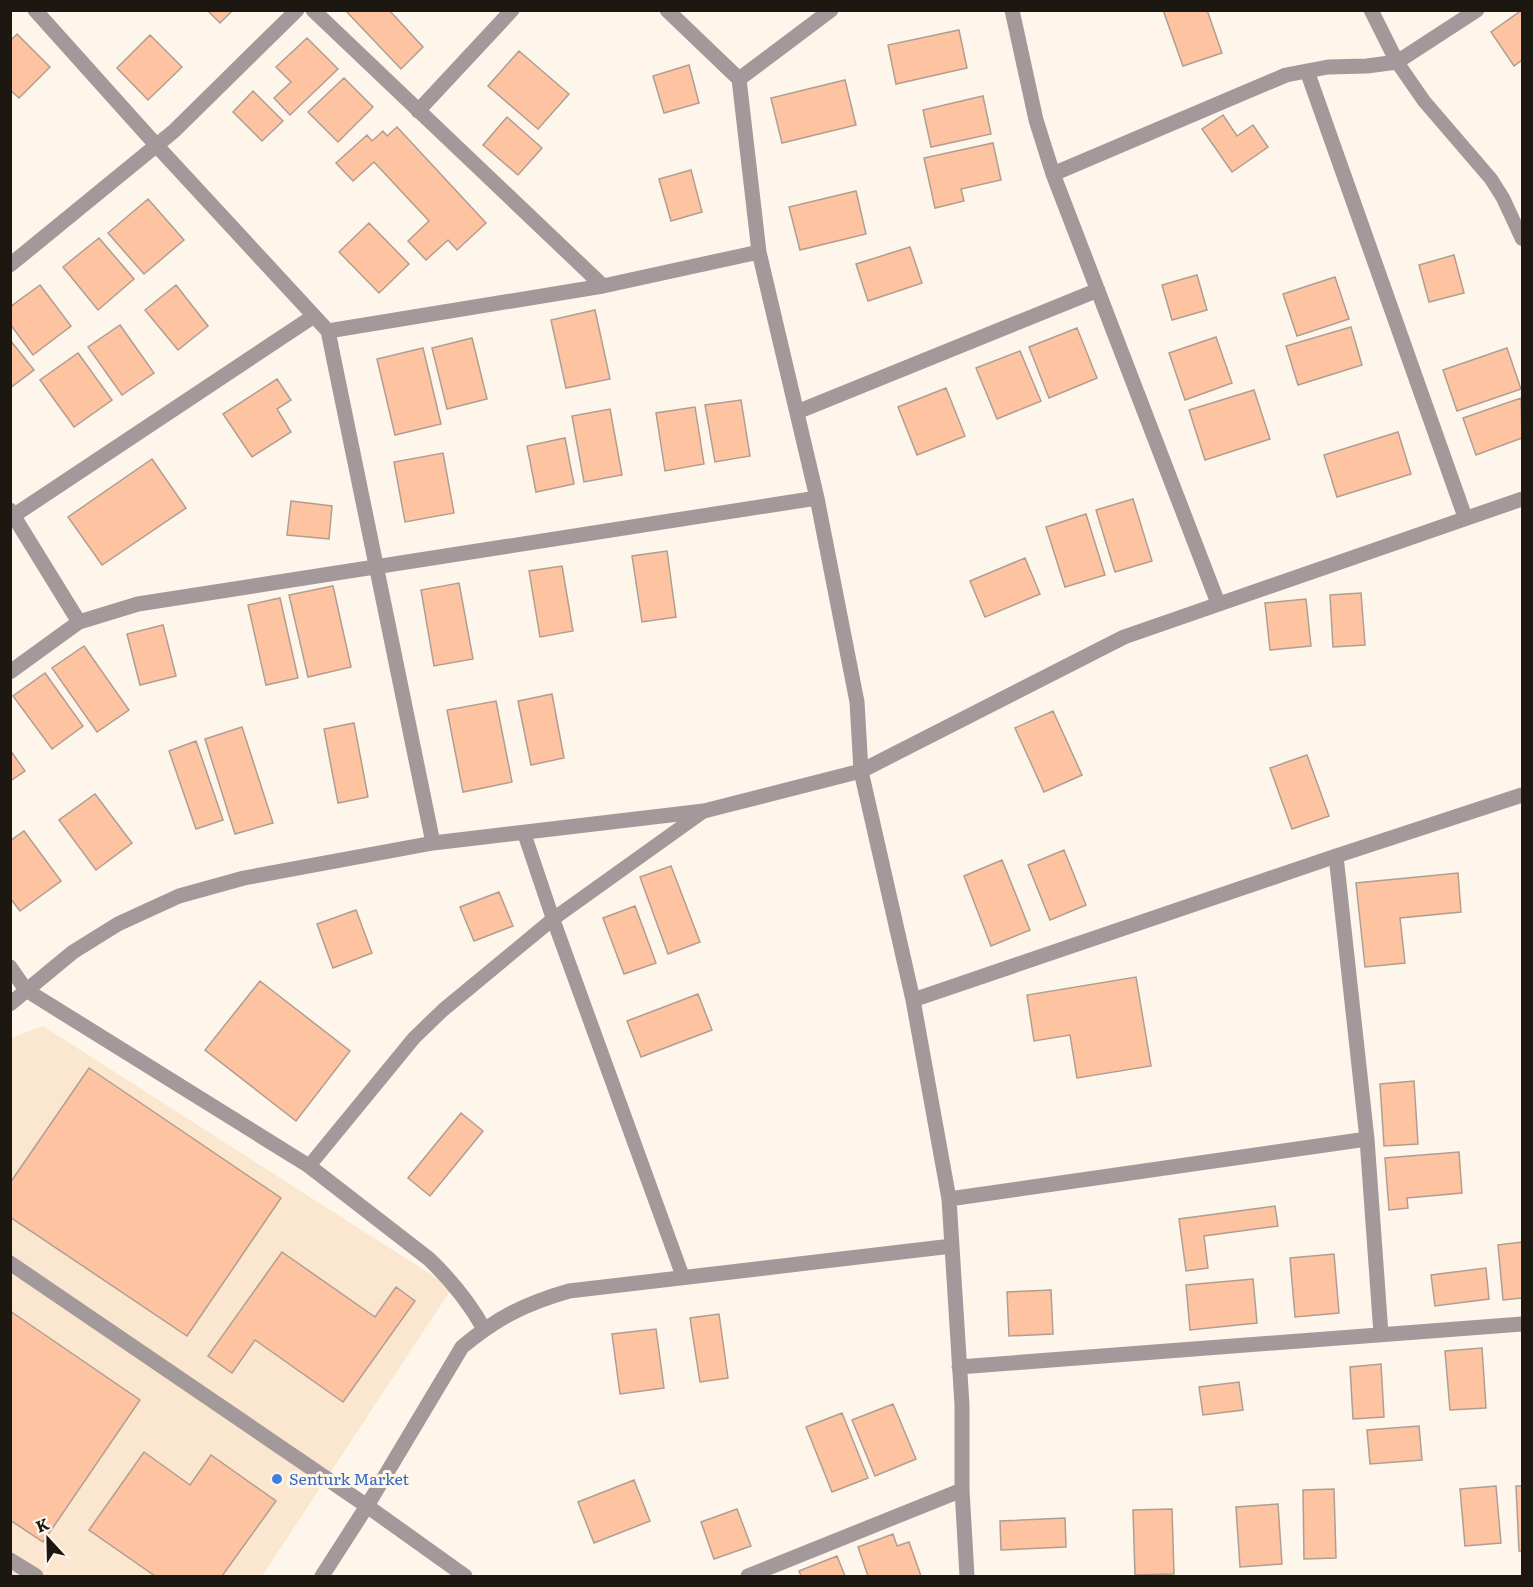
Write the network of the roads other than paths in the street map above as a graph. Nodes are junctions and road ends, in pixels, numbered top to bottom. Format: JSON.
{"nodes":[{"id":1,"x":36,"y":10,"type":"edge"},
{"id":2,"x":297,"y":10,"type":"edge"},
{"id":3,"x":313,"y":10,"type":"edge"},
{"id":4,"x":512,"y":10,"type":"edge"},
{"id":5,"x":667,"y":10,"type":"edge"},
{"id":6,"x":831,"y":10,"type":"edge"},
{"id":7,"x":1012,"y":10,"type":"edge"},
{"id":8,"x":1371,"y":10,"type":"edge"},
{"id":9,"x":1477,"y":10,"type":"edge"},
{"id":10,"x":1397,"y":62,"type":"junction"},
{"id":11,"x":1307,"y":71,"type":"junction"},
{"id":12,"x":739,"y":79,"type":"junction"},
{"id":13,"x":418,"y":111,"type":"junction"},
{"id":14,"x":157,"y":146,"type":"junction"},
{"id":15,"x":1053,"y":174,"type":"junction"},
{"id":16,"x":1522,"y":239,"type":"edge"},
{"id":17,"x":759,"y":252,"type":"junction"},
{"id":18,"x":10,"y":265,"type":"edge"},
{"id":19,"x":603,"y":286,"type":"junction"},
{"id":20,"x":1098,"y":290,"type":"junction"},
{"id":21,"x":314,"y":316,"type":"junction"},
{"id":22,"x":328,"y":331,"type":"junction"},
{"id":23,"x":797,"y":412,"type":"junction"},
{"id":24,"x":817,"y":498,"type":"junction"},
{"id":25,"x":1522,"y":499,"type":"edge"},
{"id":26,"x":12,"y":515,"type":"edge"},
{"id":27,"x":1465,"y":518,"type":"junction"},
{"id":28,"x":376,"y":566,"type":"junction"},
{"id":29,"x":1218,"y":603,"type":"junction"},
{"id":30,"x":79,"y":622,"type":"junction"},
{"id":31,"x":10,"y":672,"type":"edge"},
{"id":32,"x":861,"y":771,"type":"junction"},
{"id":33,"x":1522,"y":795,"type":"edge"},
{"id":34,"x":704,"y":811,"type":"junction"},
{"id":35,"x":524,"y":833,"type":"junction"},
{"id":36,"x":433,"y":843,"type":"junction"},
{"id":37,"x":1336,"y":856,"type":"junction"},
{"id":38,"x":553,"y":919,"type":"junction"},
{"id":39,"x":10,"y":967,"type":"edge"},
{"id":40,"x":26,"y":990,"type":"junction"},
{"id":41,"x":913,"y":1000,"type":"junction"},
{"id":42,"x":10,"y":1004,"type":"edge"},
{"id":43,"x":1367,"y":1139,"type":"junction"},
{"id":44,"x":309,"y":1167,"type":"junction"},
{"id":45,"x":949,"y":1199,"type":"junction"},
{"id":46,"x":952,"y":1246,"type":"junction"},
{"id":47,"x":10,"y":1263,"type":"edge"},
{"id":48,"x":683,"y":1277,"type":"junction"},
{"id":49,"x":1522,"y":1323,"type":"edge"},
{"id":50,"x":484,"y":1329,"type":"junction"},
{"id":51,"x":1381,"y":1334,"type":"junction"},
{"id":52,"x":959,"y":1367,"type":"junction"},
{"id":53,"x":962,"y":1490,"type":"junction"},
{"id":54,"x":367,"y":1506,"type":"junction"},
{"id":55,"x":10,"y":1560,"type":"edge"},
{"id":56,"x":36,"y":1576,"type":"edge"},
{"id":57,"x":322,"y":1576,"type":"edge"},
{"id":58,"x":465,"y":1576,"type":"edge"},
{"id":59,"x":748,"y":1576,"type":"edge"},
{"id":60,"x":967,"y":1576,"type":"edge"}],
"edges":[{"from":1,"to":14,"type":"street"},
{"from":2,"to":14,"type":"street"},
{"from":3,"to":13,"type":"street"},
{"from":4,"to":13,"type":"street"},
{"from":5,"to":12,"type":"street"},
{"from":6,"to":12,"type":"street"},
{"from":7,"to":15,"type":"street"},
{"from":8,"to":10,"type":"street"},
{"from":9,"to":10,"type":"street"},
{"from":10,"to":11,"type":"street"},
{"from":10,"to":16,"type":"lane"},
{"from":11,"to":15,"type":"street"},
{"from":11,"to":27,"type":"street"},
{"from":12,"to":17,"type":"street"},
{"from":13,"to":19,"type":"street"},
{"from":14,"to":18,"type":"street"},
{"from":14,"to":21,"type":"street"},
{"from":15,"to":20,"type":"street"},
{"from":17,"to":19,"type":"street"},
{"from":17,"to":23,"type":"street"},
{"from":19,"to":22,"type":"street"},
{"from":20,"to":23,"type":"street"},
{"from":20,"to":29,"type":"street"},
{"from":21,"to":22,"type":"street"},
{"from":21,"to":26,"type":"street"},
{"from":22,"to":28,"type":"street"},
{"from":23,"to":24,"type":"street"},
{"from":24,"to":28,"type":"street"},
{"from":24,"to":32,"type":"street"},
{"from":25,"to":27,"type":"street"},
{"from":26,"to":30,"type":"street"},
{"from":27,"to":29,"type":"street"},
{"from":28,"to":30,"type":"street"},
{"from":28,"to":36,"type":"street"},
{"from":29,"to":32,"type":"street"},
{"from":30,"to":31,"type":"street"},
{"from":32,"to":34,"type":"street"},
{"from":32,"to":41,"type":"street"},
{"from":33,"to":37,"type":"street"},
{"from":34,"to":35,"type":"street"},
{"from":34,"to":38,"type":"lane"},
{"from":35,"to":36,"type":"street"},
{"from":35,"to":38,"type":"lane"},
{"from":36,"to":40,"type":"street"},
{"from":37,"to":41,"type":"street"},
{"from":37,"to":43,"type":"street"},
{"from":38,"to":44,"type":"lane"},
{"from":38,"to":48,"type":"lane"},
{"from":39,"to":40,"type":"street"},
{"from":40,"to":42,"type":"street"},
{"from":40,"to":44,"type":"street"},
{"from":41,"to":45,"type":"street"},
{"from":43,"to":45,"type":"street"},
{"from":43,"to":51,"type":"street"},
{"from":44,"to":50,"type":"street"},
{"from":45,"to":46,"type":"street"},
{"from":46,"to":48,"type":"street"},
{"from":46,"to":52,"type":"street"},
{"from":47,"to":54,"type":"street"},
{"from":48,"to":50,"type":"street"},
{"from":49,"to":51,"type":"street"},
{"from":50,"to":54,"type":"street"},
{"from":51,"to":52,"type":"street"},
{"from":52,"to":53,"type":"street"},
{"from":53,"to":59,"type":"street"},
{"from":53,"to":60,"type":"street"},
{"from":54,"to":57,"type":"street"},
{"from":54,"to":58,"type":"street"},
{"from":55,"to":56,"type":"street"}]}
